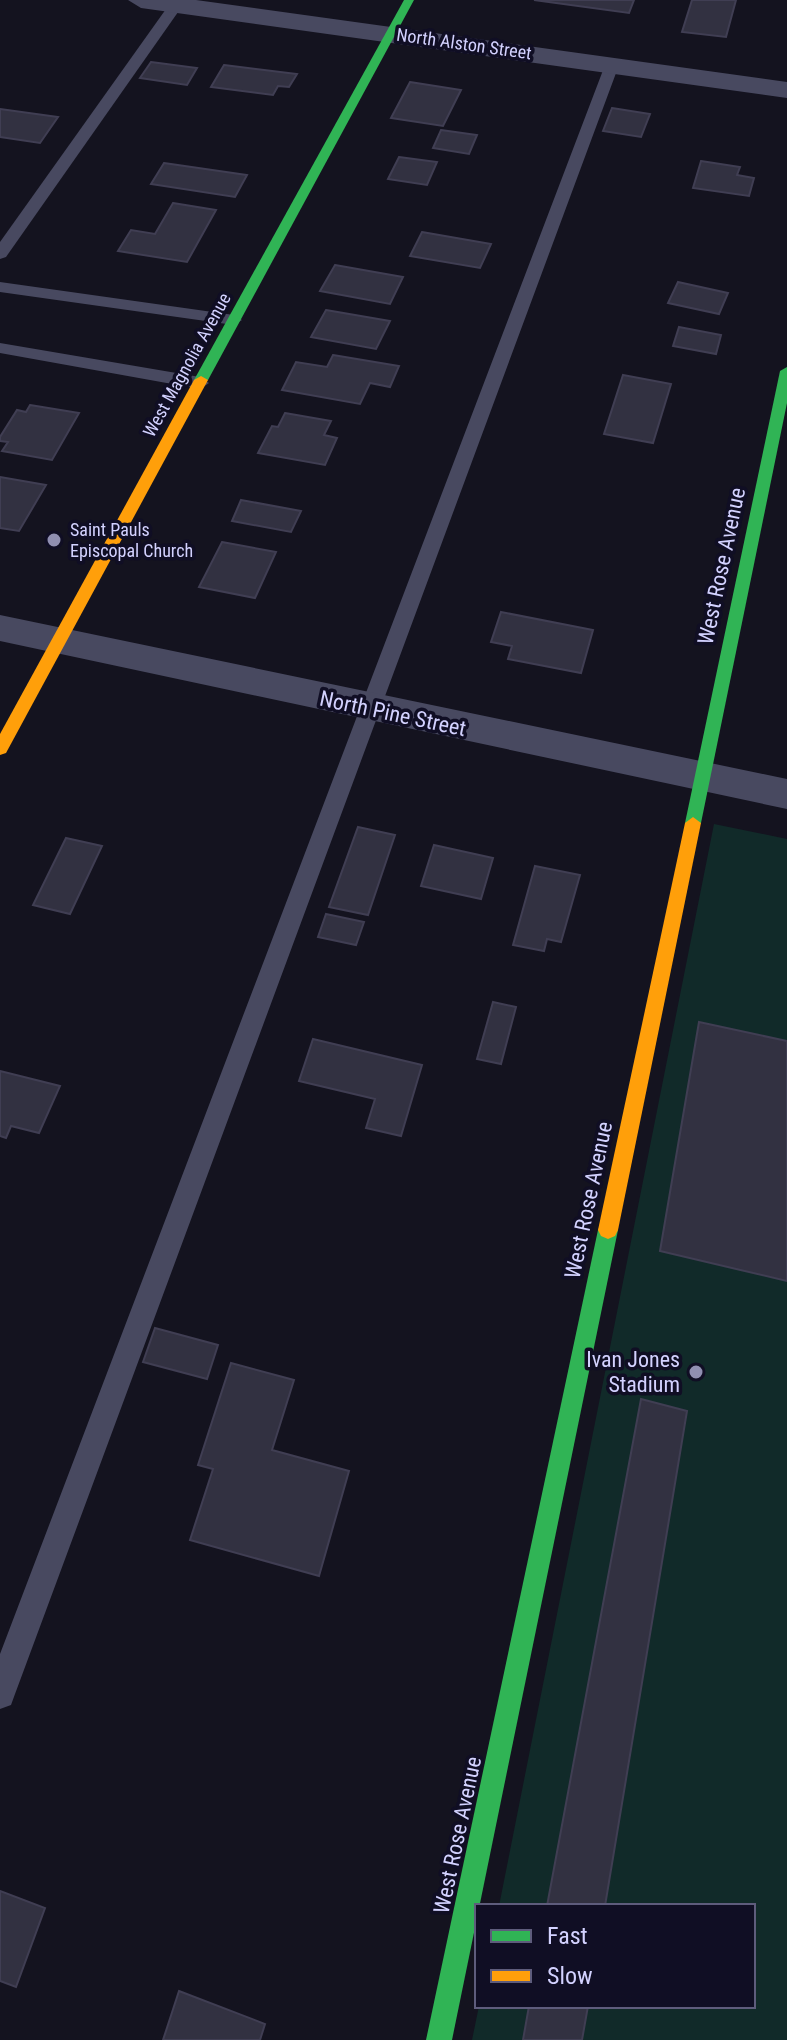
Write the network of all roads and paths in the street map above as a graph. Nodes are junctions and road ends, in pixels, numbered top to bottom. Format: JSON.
{"nodes":[{"id":1,"x":141,"y":0,"type":"edge"},
{"id":2,"x":409,"y":0,"type":"edge"},
{"id":3,"x":192,"y":4,"type":"edge"},
{"id":4,"x":390,"y":34,"type":"junction"},
{"id":5,"x":612,"y":65,"type":"junction"},
{"id":6,"x":787,"y":90,"type":"edge"},
{"id":7,"x":0,"y":254,"type":"edge"},
{"id":8,"x":0,"y":287,"type":"edge"},
{"id":9,"x":234,"y":320,"type":"junction"},
{"id":10,"x":0,"y":348,"type":"edge"},
{"id":11,"x":787,"y":371,"type":"edge"},
{"id":12,"x":200,"y":383,"type":"junction"},
{"id":13,"x":0,"y":628,"type":"edge"},
{"id":14,"x":60,"y":640,"type":"junction"},
{"id":15,"x":371,"y":709,"type":"junction"},
{"id":16,"x":0,"y":749,"type":"edge"},
{"id":17,"x":700,"y":776,"type":"junction"},
{"id":18,"x":787,"y":794,"type":"edge"},
{"id":19,"x":0,"y":1694,"type":"edge"},
{"id":20,"x":439,"y":2040,"type":"edge"}],
"edges":[{"from":1,"to":3,"type":"street","name":"North Alston Street"},
{"from":2,"to":4,"type":"street","name":"West Magnolia Avenue"},
{"from":3,"to":4,"type":"street","name":"North Alston Street"},
{"from":3,"to":7,"type":"lane"},
{"from":4,"to":5,"type":"street","name":"North Alston Street"},
{"from":4,"to":9,"type":"street","name":"West Magnolia Avenue"},
{"from":5,"to":6,"type":"street","name":"North Alston Street"},
{"from":5,"to":15,"type":"lane"},
{"from":8,"to":9,"type":"lane"},
{"from":9,"to":12,"type":"street","name":"West Magnolia Avenue"},
{"from":10,"to":12,"type":"lane"},
{"from":11,"to":17,"type":"street","name":"West Rose Avenue"},
{"from":12,"to":14,"type":"street","name":"West Magnolia Avenue"},
{"from":13,"to":14,"type":"street","name":"North Pine Street"},
{"from":14,"to":15,"type":"street","name":"North Pine Street"},
{"from":14,"to":16,"type":"street","name":"West Magnolia Avenue"},
{"from":15,"to":17,"type":"street","name":"North Pine Street"},
{"from":15,"to":19,"type":"lane"},
{"from":17,"to":18,"type":"street","name":"North Pine Street"},
{"from":17,"to":20,"type":"street","name":"West Rose Avenue"}]}
